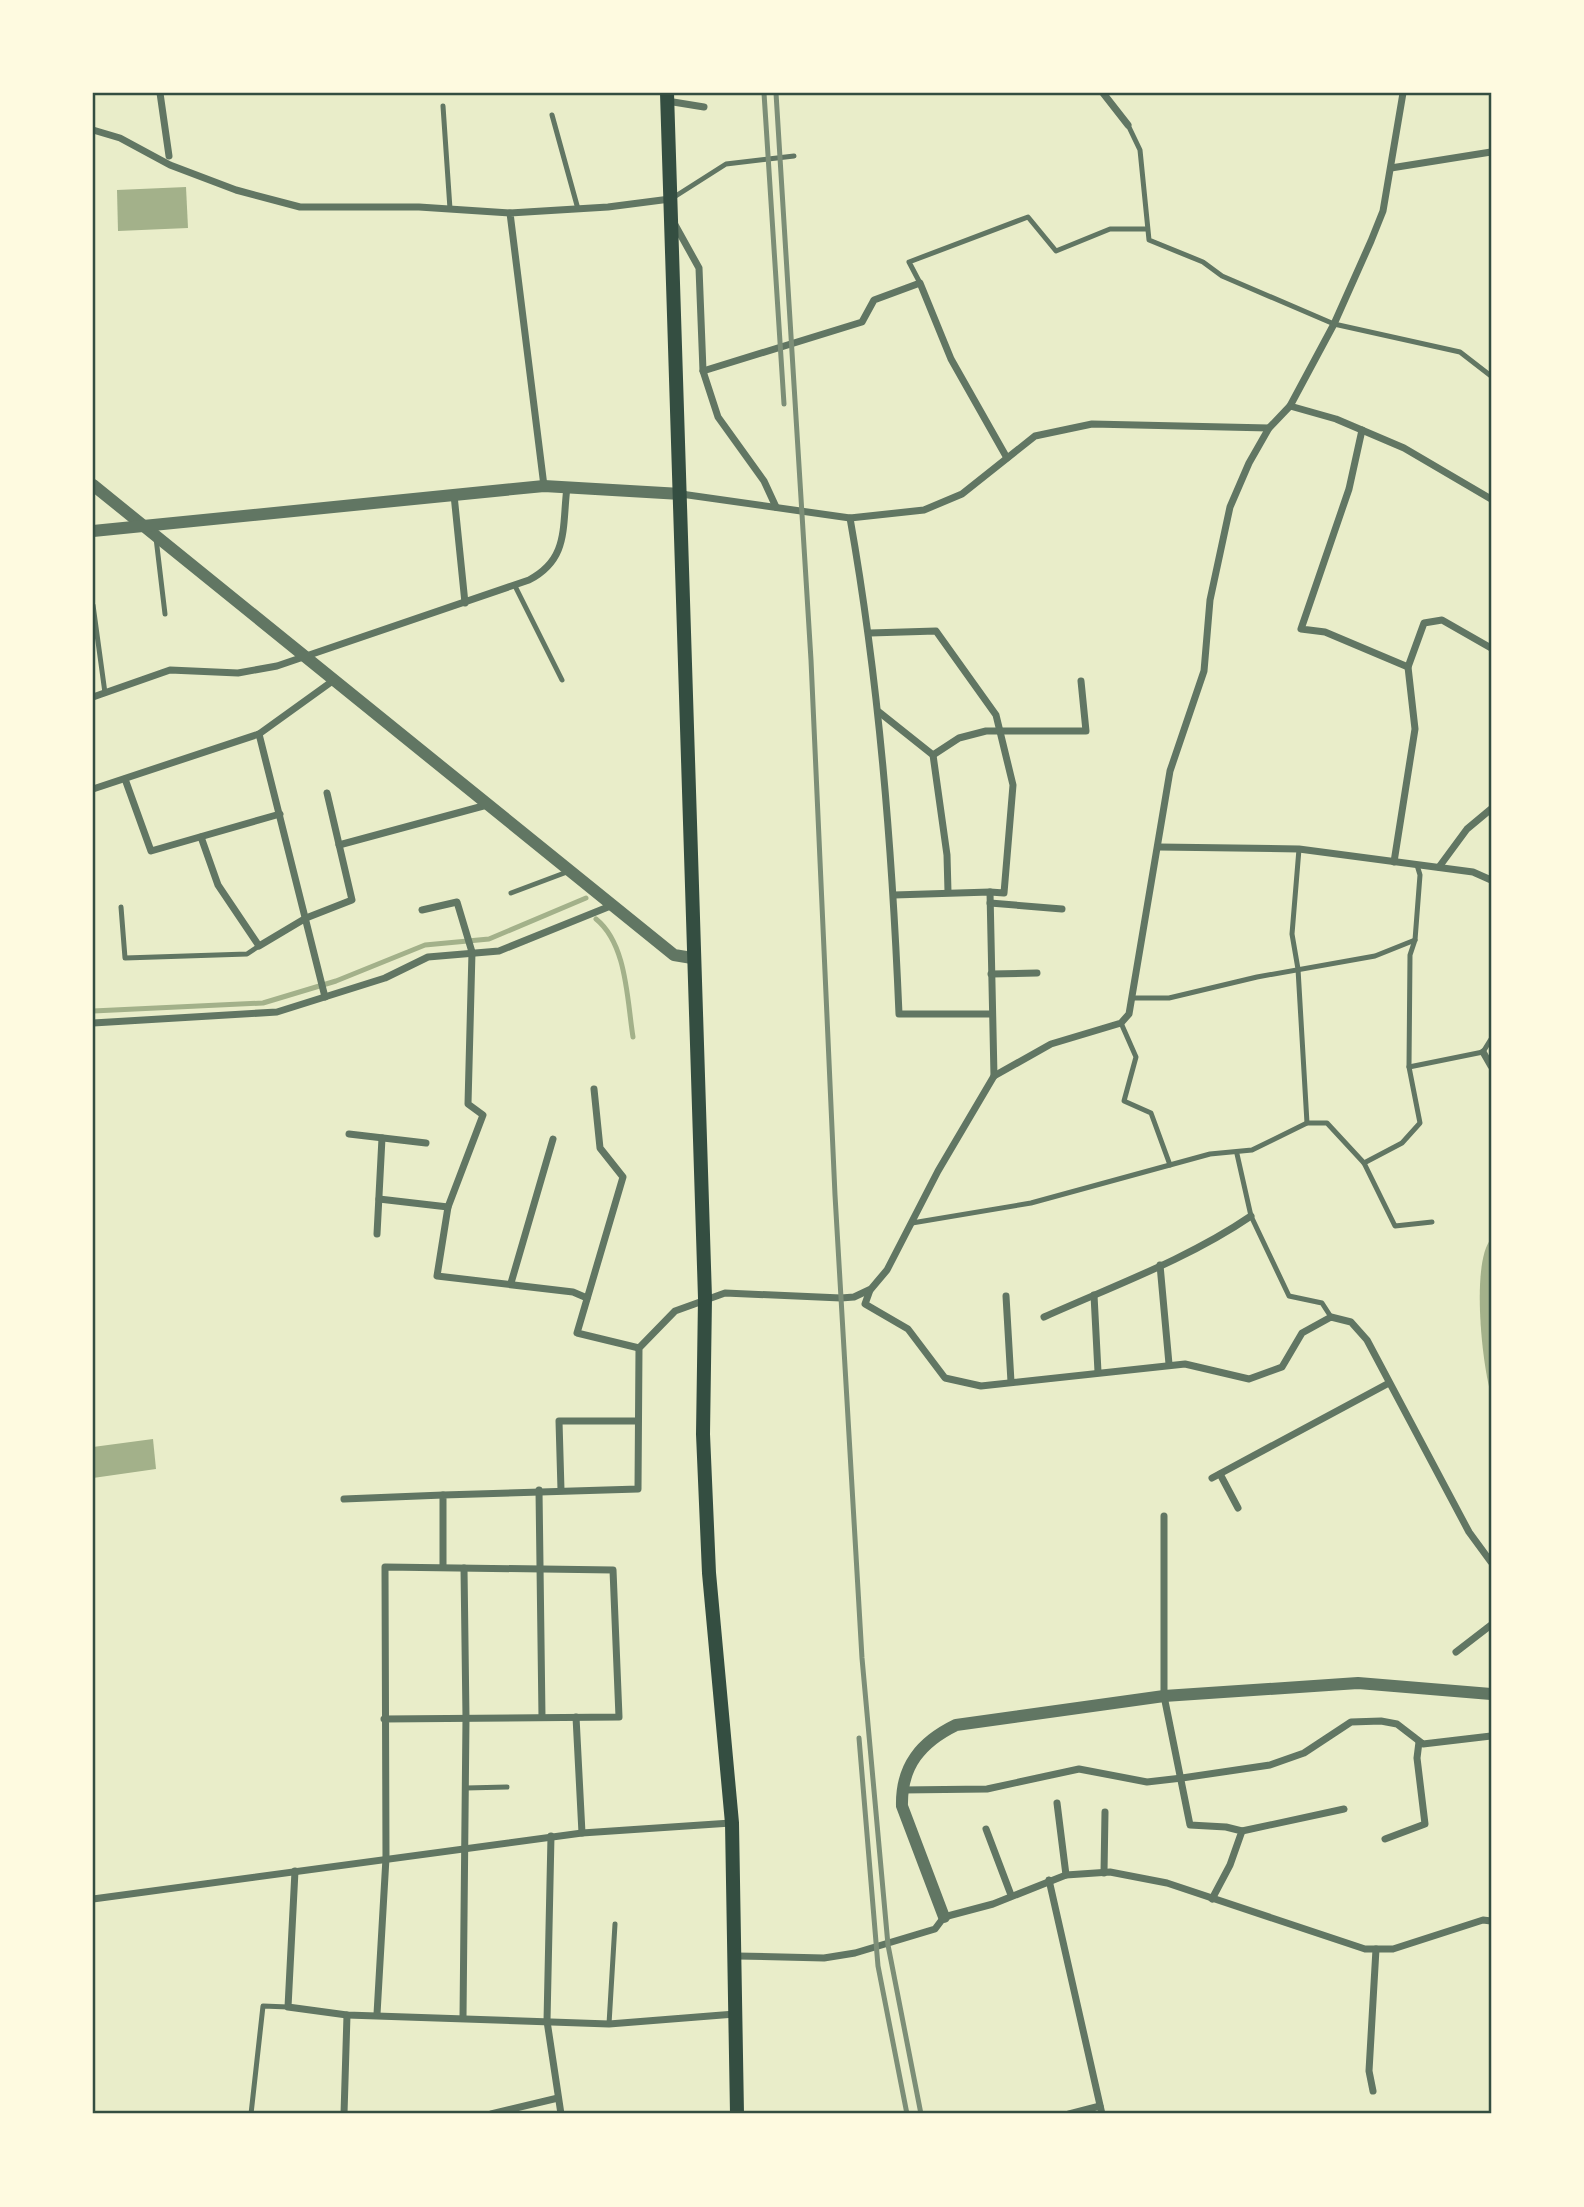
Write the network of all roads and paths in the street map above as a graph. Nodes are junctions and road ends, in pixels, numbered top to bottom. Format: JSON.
{"nodes":[{"id":1,"x":160,"y":93,"type":"edge"},
{"id":2,"x":1103,"y":93,"type":"edge"},
{"id":3,"x":1403,"y":93,"type":"edge"},
{"id":4,"x":667,"y":97,"type":"edge"},
{"id":5,"x":443,"y":106,"type":"dead end"},
{"id":6,"x":704,"y":107,"type":"dead end"},
{"id":7,"x":552,"y":114,"type":"dead end"},
{"id":8,"x":1128,"y":125,"type":"joint"},
{"id":9,"x":93,"y":130,"type":"edge"},
{"id":10,"x":1491,"y":152,"type":"edge"},
{"id":11,"x":169,"y":156,"type":"dead end"},
{"id":12,"x":794,"y":156,"type":"dead end"},
{"id":13,"x":1391,"y":167,"type":"junction"},
{"id":14,"x":670,"y":199,"type":"junction"},
{"id":15,"x":450,"y":209,"type":"junction"},
{"id":16,"x":578,"y":209,"type":"junction"},
{"id":17,"x":510,"y":213,"type":"junction"},
{"id":18,"x":671,"y":219,"type":"junction"},
{"id":19,"x":1147,"y":229,"type":"junction"},
{"id":20,"x":920,"y":283,"type":"junction"},
{"id":21,"x":1334,"y":324,"type":"junction"},
{"id":22,"x":703,"y":371,"type":"junction"},
{"id":23,"x":1491,"y":376,"type":"edge"},
{"id":24,"x":1290,"y":406,"type":"junction"},
{"id":25,"x":1269,"y":428,"type":"junction"},
{"id":26,"x":1362,"y":430,"type":"junction"},
{"id":27,"x":1007,"y":457,"type":"junction"},
{"id":28,"x":93,"y":485,"type":"edge"},
{"id":29,"x":544,"y":486,"type":"junction"},
{"id":30,"x":567,"y":487,"type":"junction"},
{"id":31,"x":454,"y":494,"type":"junction"},
{"id":32,"x":681,"y":494,"type":"junction"},
{"id":33,"x":1491,"y":499,"type":"edge"},
{"id":34,"x":776,"y":507,"type":"junction"},
{"id":35,"x":850,"y":518,"type":"junction"},
{"id":36,"x":145,"y":526,"type":"junction"},
{"id":37,"x":93,"y":531,"type":"edge"},
{"id":38,"x":156,"y":535,"type":"junction"},
{"id":39,"x":515,"y":586,"type":"junction"},
{"id":40,"x":466,"y":603,"type":"junction"},
{"id":41,"x":93,"y":605,"type":"edge"},
{"id":42,"x":165,"y":614,"type":"dead end"},
{"id":43,"x":870,"y":633,"type":"junction"},
{"id":44,"x":1491,"y":648,"type":"edge"},
{"id":45,"x":304,"y":655,"type":"junction"},
{"id":46,"x":1408,"y":667,"type":"junction"},
{"id":47,"x":334,"y":679,"type":"junction"},
{"id":48,"x":562,"y":680,"type":"dead end"},
{"id":49,"x":1081,"y":681,"type":"dead end"},
{"id":50,"x":105,"y":693,"type":"junction"},
{"id":51,"x":93,"y":697,"type":"edge"},
{"id":52,"x":879,"y":712,"type":"junction"},
{"id":53,"x":999,"y":732,"type":"junction"},
{"id":54,"x":259,"y":734,"type":"junction"},
{"id":55,"x":933,"y":755,"type":"junction"},
{"id":56,"x":125,"y":779,"type":"junction"},
{"id":57,"x":93,"y":789,"type":"edge"},
{"id":58,"x":327,"y":793,"type":"dead end"},
{"id":59,"x":489,"y":804,"type":"junction"},
{"id":60,"x":1491,"y":809,"type":"edge"},
{"id":61,"x":280,"y":814,"type":"junction"},
{"id":62,"x":201,"y":837,"type":"junction"},
{"id":63,"x":339,"y":845,"type":"junction"},
{"id":64,"x":1159,"y":847,"type":"junction"},
{"id":65,"x":1299,"y":849,"type":"junction"},
{"id":66,"x":1394,"y":862,"type":"junction"},
{"id":67,"x":1417,"y":865,"type":"junction"},
{"id":68,"x":1439,"y":867,"type":"junction"},
{"id":69,"x":571,"y":870,"type":"junction"},
{"id":70,"x":1491,"y":880,"type":"edge"},
{"id":71,"x":511,"y":892,"type":"dead end"},
{"id":72,"x":948,"y":892,"type":"junction"},
{"id":73,"x":990,"y":892,"type":"junction"},
{"id":74,"x":894,"y":895,"type":"junction"},
{"id":75,"x":990,"y":903,"type":"junction"},
{"id":76,"x":613,"y":905,"type":"junction"},
{"id":77,"x":121,"y":908,"type":"dead end"},
{"id":78,"x":1062,"y":909,"type":"dead end"},
{"id":79,"x":422,"y":910,"type":"dead end"},
{"id":80,"x":306,"y":918,"type":"junction"},
{"id":81,"x":1415,"y":940,"type":"junction"},
{"id":82,"x":259,"y":946,"type":"junction"},
{"id":83,"x":472,"y":952,"type":"junction"},
{"id":84,"x":692,"y":958,"type":"junction"},
{"id":85,"x":1298,"y":969,"type":"junction"},
{"id":86,"x":1037,"y":973,"type":"dead end"},
{"id":87,"x":991,"y":974,"type":"junction"},
{"id":88,"x":324,"y":993,"type":"junction"},
{"id":89,"x":1132,"y":998,"type":"junction"},
{"id":90,"x":991,"y":1014,"type":"junction"},
{"id":91,"x":93,"y":1023,"type":"edge"},
{"id":92,"x":1121,"y":1023,"type":"junction"},
{"id":93,"x":1491,"y":1039,"type":"edge"},
{"id":94,"x":1483,"y":1052,"type":"junction"},
{"id":95,"x":1409,"y":1066,"type":"junction"},
{"id":96,"x":1491,"y":1066,"type":"edge"},
{"id":97,"x":994,"y":1076,"type":"junction"},
{"id":98,"x":594,"y":1089,"type":"dead end"},
{"id":99,"x":1307,"y":1123,"type":"junction"},
{"id":100,"x":349,"y":1135,"type":"dead end"},
{"id":101,"x":382,"y":1138,"type":"junction"},
{"id":102,"x":553,"y":1139,"type":"dead end"},
{"id":103,"x":426,"y":1143,"type":"dead end"},
{"id":104,"x":1237,"y":1154,"type":"junction"},
{"id":105,"x":1364,"y":1163,"type":"junction"},
{"id":106,"x":1170,"y":1165,"type":"junction"},
{"id":107,"x":379,"y":1199,"type":"junction"},
{"id":108,"x":449,"y":1207,"type":"junction"},
{"id":109,"x":1251,"y":1216,"type":"junction"},
{"id":110,"x":1432,"y":1222,"type":"dead end"},
{"id":111,"x":912,"y":1223,"type":"junction"},
{"id":112,"x":377,"y":1234,"type":"dead end"},
{"id":113,"x":1160,"y":1265,"type":"junction"},
{"id":114,"x":511,"y":1283,"type":"junction"},
{"id":115,"x":870,"y":1289,"type":"junction"},
{"id":116,"x":1094,"y":1294,"type":"junction"},
{"id":117,"x":1006,"y":1296,"type":"dead end"},
{"id":118,"x":587,"y":1298,"type":"junction"},
{"id":119,"x":705,"y":1298,"type":"junction"},
{"id":120,"x":1044,"y":1317,"type":"dead end"},
{"id":121,"x":1331,"y":1317,"type":"junction"},
{"id":122,"x":639,"y":1348,"type":"junction"},
{"id":123,"x":1169,"y":1364,"type":"junction"},
{"id":124,"x":1098,"y":1372,"type":"junction"},
{"id":125,"x":1011,"y":1382,"type":"junction"},
{"id":126,"x":1389,"y":1383,"type":"junction"},
{"id":127,"x":638,"y":1421,"type":"junction"},
{"id":128,"x":1220,"y":1474,"type":"junction"},
{"id":129,"x":1212,"y":1478,"type":"dead end"},
{"id":130,"x":539,"y":1490,"type":"junction"},
{"id":131,"x":561,"y":1490,"type":"junction"},
{"id":132,"x":443,"y":1495,"type":"junction"},
{"id":133,"x":344,"y":1499,"type":"dead end"},
{"id":134,"x":1238,"y":1508,"type":"dead end"},
{"id":135,"x":1164,"y":1516,"type":"dead end"},
{"id":136,"x":1491,"y":1562,"type":"edge"},
{"id":137,"x":443,"y":1566,"type":"junction"},
{"id":138,"x":464,"y":1568,"type":"junction"},
{"id":139,"x":540,"y":1569,"type":"junction"},
{"id":140,"x":1491,"y":1625,"type":"edge"},
{"id":141,"x":1456,"y":1652,"type":"dead end"},
{"id":142,"x":1491,"y":1694,"type":"edge"},
{"id":143,"x":1164,"y":1696,"type":"junction"},
{"id":144,"x":542,"y":1717,"type":"junction"},
{"id":145,"x":576,"y":1717,"type":"junction"},
{"id":146,"x":466,"y":1718,"type":"junction"},
{"id":147,"x":384,"y":1719,"type":"junction"},
{"id":148,"x":1491,"y":1736,"type":"edge"},
{"id":149,"x":1419,"y":1742,"type":"junction"},
{"id":150,"x":1182,"y":1779,"type":"junction"},
{"id":151,"x":507,"y":1787,"type":"dead end"},
{"id":152,"x":466,"y":1788,"type":"junction"},
{"id":153,"x":902,"y":1790,"type":"junction"},
{"id":154,"x":1057,"y":1803,"type":"dead end"},
{"id":155,"x":1344,"y":1809,"type":"dead end"},
{"id":156,"x":1105,"y":1812,"type":"dead end"},
{"id":157,"x":732,"y":1823,"type":"junction"},
{"id":158,"x":986,"y":1829,"type":"dead end"},
{"id":159,"x":1242,"y":1831,"type":"junction"},
{"id":160,"x":582,"y":1833,"type":"junction"},
{"id":161,"x":551,"y":1836,"type":"junction"},
{"id":162,"x":1385,"y":1839,"type":"dead end"},
{"id":163,"x":466,"y":1848,"type":"junction"},
{"id":164,"x":386,"y":1858,"type":"junction"},
{"id":165,"x":295,"y":1871,"type":"junction"},
{"id":166,"x":1104,"y":1873,"type":"junction"},
{"id":167,"x":1066,"y":1875,"type":"junction"},
{"id":168,"x":1049,"y":1880,"type":"junction"},
{"id":169,"x":1011,"y":1895,"type":"junction"},
{"id":170,"x":93,"y":1899,"type":"edge"},
{"id":171,"x":1212,"y":1899,"type":"junction"},
{"id":172,"x":944,"y":1917,"type":"junction"},
{"id":173,"x":1491,"y":1921,"type":"edge"},
{"id":174,"x":615,"y":1924,"type":"dead end"},
{"id":175,"x":1376,"y":1949,"type":"junction"},
{"id":176,"x":737,"y":1956,"type":"junction"},
{"id":177,"x":288,"y":2007,"type":"junction"},
{"id":178,"x":377,"y":2014,"type":"junction"},
{"id":179,"x":734,"y":2014,"type":"junction"},
{"id":180,"x":348,"y":2015,"type":"junction"},
{"id":181,"x":463,"y":2018,"type":"junction"},
{"id":182,"x":547,"y":2021,"type":"junction"},
{"id":183,"x":609,"y":2024,"type":"junction"},
{"id":184,"x":1373,"y":2091,"type":"dead end"},
{"id":185,"x":558,"y":2098,"type":"junction"},
{"id":186,"x":1101,"y":2110,"type":"edge"},
{"id":187,"x":251,"y":2114,"type":"edge"},
{"id":188,"x":344,"y":2114,"type":"edge"},
{"id":189,"x":491,"y":2114,"type":"edge"},
{"id":190,"x":561,"y":2114,"type":"edge"},
{"id":191,"x":737,"y":2114,"type":"edge"},
{"id":192,"x":1069,"y":2114,"type":"edge"}],
"edges":[{"from":1,"to":11,"type":"street"},
{"from":2,"to":8,"type":"street"},
{"from":3,"to":13,"type":"street"},
{"from":4,"to":6,"type":"street"},
{"from":4,"to":14,"type":"main road"},
{"from":5,"to":15,"type":"lane"},
{"from":7,"to":16,"type":"lane"},
{"from":8,"to":19,"type":"lane"},
{"from":9,"to":15,"type":"street"},
{"from":10,"to":13,"type":"street"},
{"from":12,"to":14,"type":"lane"},
{"from":13,"to":21,"type":"street"},
{"from":14,"to":16,"type":"street"},
{"from":14,"to":18,"type":"main road"},
{"from":15,"to":17,"type":"street"},
{"from":16,"to":17,"type":"street"},
{"from":17,"to":29,"type":"street"},
{"from":18,"to":22,"type":"street"},
{"from":18,"to":32,"type":"main road"},
{"from":19,"to":20,"type":"lane"},
{"from":19,"to":21,"type":"lane"},
{"from":20,"to":22,"type":"street"},
{"from":20,"to":27,"type":"street"},
{"from":21,"to":23,"type":"lane"},
{"from":21,"to":24,"type":"street"},
{"from":22,"to":34,"type":"street"},
{"from":24,"to":25,"type":"street"},
{"from":24,"to":26,"type":"street"},
{"from":25,"to":27,"type":"street"},
{"from":25,"to":64,"type":"street"},
{"from":26,"to":33,"type":"street"},
{"from":26,"to":46,"type":"street"},
{"from":27,"to":35,"type":"street"},
{"from":28,"to":36,"type":"street"},
{"from":29,"to":30,"type":"street"},
{"from":29,"to":31,"type":"street"},
{"from":30,"to":32,"type":"street"},
{"from":30,"to":39,"type":"street"},
{"from":31,"to":36,"type":"street"},
{"from":31,"to":40,"type":"street"},
{"from":32,"to":34,"type":"street"},
{"from":32,"to":84,"type":"main road"},
{"from":34,"to":35,"type":"street"},
{"from":35,"to":43,"type":"street"},
{"from":36,"to":37,"type":"street"},
{"from":36,"to":38,"type":"street"},
{"from":38,"to":42,"type":"lane"},
{"from":38,"to":45,"type":"street"},
{"from":39,"to":40,"type":"street"},
{"from":39,"to":48,"type":"lane"},
{"from":40,"to":45,"type":"street"},
{"from":41,"to":50,"type":"lane"},
{"from":43,"to":52,"type":"street"},
{"from":43,"to":53,"type":"street"},
{"from":44,"to":46,"type":"street"},
{"from":45,"to":47,"type":"street"},
{"from":45,"to":50,"type":"street"},
{"from":46,"to":66,"type":"street"},
{"from":47,"to":54,"type":"street"},
{"from":47,"to":59,"type":"street"},
{"from":49,"to":53,"type":"street"},
{"from":50,"to":51,"type":"street"},
{"from":52,"to":55,"type":"street"},
{"from":52,"to":74,"type":"street"},
{"from":53,"to":55,"type":"street"},
{"from":53,"to":73,"type":"street"},
{"from":54,"to":56,"type":"street"},
{"from":54,"to":61,"type":"street"},
{"from":55,"to":72,"type":"street"},
{"from":56,"to":57,"type":"street"},
{"from":56,"to":62,"type":"street"},
{"from":58,"to":63,"type":"street"},
{"from":59,"to":63,"type":"street"},
{"from":59,"to":69,"type":"street"},
{"from":60,"to":68,"type":"street"},
{"from":61,"to":62,"type":"street"},
{"from":61,"to":80,"type":"street"},
{"from":62,"to":82,"type":"street"},
{"from":63,"to":80,"type":"street"},
{"from":64,"to":65,"type":"street"},
{"from":64,"to":89,"type":"street"},
{"from":65,"to":66,"type":"street"},
{"from":65,"to":85,"type":"lane"},
{"from":66,"to":67,"type":"street"},
{"from":67,"to":68,"type":"street"},
{"from":67,"to":81,"type":"lane"},
{"from":68,"to":70,"type":"street"},
{"from":69,"to":71,"type":"lane"},
{"from":69,"to":76,"type":"street"},
{"from":72,"to":73,"type":"street"},
{"from":72,"to":74,"type":"street"},
{"from":73,"to":75,"type":"street"},
{"from":74,"to":90,"type":"street"},
{"from":75,"to":78,"type":"street"},
{"from":75,"to":87,"type":"street"},
{"from":76,"to":83,"type":"street"},
{"from":76,"to":84,"type":"street"},
{"from":77,"to":82,"type":"lane"},
{"from":79,"to":83,"type":"street"},
{"from":80,"to":82,"type":"street"},
{"from":80,"to":88,"type":"street"},
{"from":81,"to":85,"type":"lane"},
{"from":81,"to":95,"type":"lane"},
{"from":83,"to":88,"type":"street"},
{"from":83,"to":108,"type":"street"},
{"from":84,"to":119,"type":"main road"},
{"from":85,"to":89,"type":"lane"},
{"from":85,"to":99,"type":"lane"},
{"from":86,"to":87,"type":"street"},
{"from":87,"to":90,"type":"street"},
{"from":88,"to":91,"type":"street"},
{"from":89,"to":92,"type":"street"},
{"from":90,"to":97,"type":"street"},
{"from":92,"to":97,"type":"street"},
{"from":92,"to":106,"type":"lane"},
{"from":93,"to":94,"type":"lane"},
{"from":94,"to":95,"type":"lane"},
{"from":94,"to":96,"type":"street"},
{"from":95,"to":105,"type":"lane"},
{"from":97,"to":111,"type":"street"},
{"from":98,"to":118,"type":"street"},
{"from":99,"to":104,"type":"lane"},
{"from":99,"to":105,"type":"lane"},
{"from":100,"to":101,"type":"street"},
{"from":101,"to":103,"type":"street"},
{"from":101,"to":107,"type":"street"},
{"from":102,"to":114,"type":"street"},
{"from":104,"to":106,"type":"lane"},
{"from":104,"to":109,"type":"lane"},
{"from":105,"to":110,"type":"lane"},
{"from":106,"to":111,"type":"lane"},
{"from":107,"to":108,"type":"street"},
{"from":107,"to":112,"type":"street"},
{"from":108,"to":114,"type":"street"},
{"from":109,"to":113,"type":"street"},
{"from":109,"to":121,"type":"lane"},
{"from":111,"to":115,"type":"street"},
{"from":113,"to":116,"type":"street"},
{"from":113,"to":123,"type":"street"},
{"from":114,"to":118,"type":"street"},
{"from":115,"to":119,"type":"street"},
{"from":115,"to":125,"type":"street"},
{"from":116,"to":120,"type":"street"},
{"from":116,"to":124,"type":"street"},
{"from":117,"to":125,"type":"street"},
{"from":118,"to":122,"type":"street"},
{"from":119,"to":122,"type":"street"},
{"from":119,"to":157,"type":"main road"},
{"from":121,"to":123,"type":"street"},
{"from":121,"to":126,"type":"street"},
{"from":122,"to":127,"type":"street"},
{"from":123,"to":124,"type":"street"},
{"from":124,"to":125,"type":"street"},
{"from":126,"to":128,"type":"street"},
{"from":126,"to":136,"type":"street"},
{"from":127,"to":131,"type":"street"},
{"from":127,"to":131,"type":"street"},
{"from":128,"to":129,"type":"street"},
{"from":128,"to":134,"type":"street"},
{"from":130,"to":131,"type":"street"},
{"from":130,"to":132,"type":"street"},
{"from":130,"to":139,"type":"street"},
{"from":132,"to":133,"type":"street"},
{"from":132,"to":137,"type":"street"},
{"from":135,"to":143,"type":"street"},
{"from":137,"to":138,"type":"street"},
{"from":137,"to":147,"type":"street"},
{"from":138,"to":139,"type":"street"},
{"from":138,"to":146,"type":"street"},
{"from":139,"to":144,"type":"street"},
{"from":139,"to":145,"type":"street"},
{"from":140,"to":141,"type":"street"},
{"from":142,"to":143,"type":"street"},
{"from":143,"to":150,"type":"street"},
{"from":143,"to":153,"type":"street"},
{"from":144,"to":145,"type":"street"},
{"from":144,"to":146,"type":"street"},
{"from":145,"to":160,"type":"street"},
{"from":146,"to":147,"type":"street"},
{"from":146,"to":152,"type":"street"},
{"from":147,"to":164,"type":"street"},
{"from":148,"to":149,"type":"street"},
{"from":149,"to":150,"type":"street"},
{"from":149,"to":162,"type":"street"},
{"from":150,"to":153,"type":"street"},
{"from":150,"to":159,"type":"street"},
{"from":151,"to":152,"type":"lane"},
{"from":152,"to":163,"type":"street"},
{"from":153,"to":172,"type":"street"},
{"from":154,"to":167,"type":"street"},
{"from":155,"to":159,"type":"street"},
{"from":156,"to":166,"type":"street"},
{"from":157,"to":160,"type":"street"},
{"from":157,"to":176,"type":"main road"},
{"from":158,"to":169,"type":"street"},
{"from":159,"to":171,"type":"street"},
{"from":160,"to":161,"type":"street"},
{"from":161,"to":163,"type":"street"},
{"from":161,"to":182,"type":"street"},
{"from":163,"to":164,"type":"street"},
{"from":163,"to":181,"type":"street"},
{"from":164,"to":165,"type":"street"},
{"from":164,"to":178,"type":"street"},
{"from":165,"to":170,"type":"street"},
{"from":165,"to":177,"type":"street"},
{"from":166,"to":167,"type":"street"},
{"from":166,"to":171,"type":"street"},
{"from":167,"to":168,"type":"street"},
{"from":168,"to":169,"type":"street"},
{"from":168,"to":186,"type":"street"},
{"from":169,"to":172,"type":"street"},
{"from":171,"to":175,"type":"street"},
{"from":172,"to":176,"type":"street"},
{"from":173,"to":175,"type":"street"},
{"from":174,"to":183,"type":"lane"},
{"from":175,"to":184,"type":"street"},
{"from":176,"to":179,"type":"main road"},
{"from":177,"to":180,"type":"street"},
{"from":177,"to":187,"type":"lane"},
{"from":178,"to":180,"type":"street"},
{"from":178,"to":181,"type":"street"},
{"from":179,"to":183,"type":"street"},
{"from":179,"to":191,"type":"main road"},
{"from":180,"to":188,"type":"street"},
{"from":181,"to":182,"type":"street"},
{"from":182,"to":183,"type":"street"},
{"from":182,"to":185,"type":"street"},
{"from":185,"to":189,"type":"street"},
{"from":185,"to":190,"type":"street"},
{"from":186,"to":192,"type":"street"}]}
